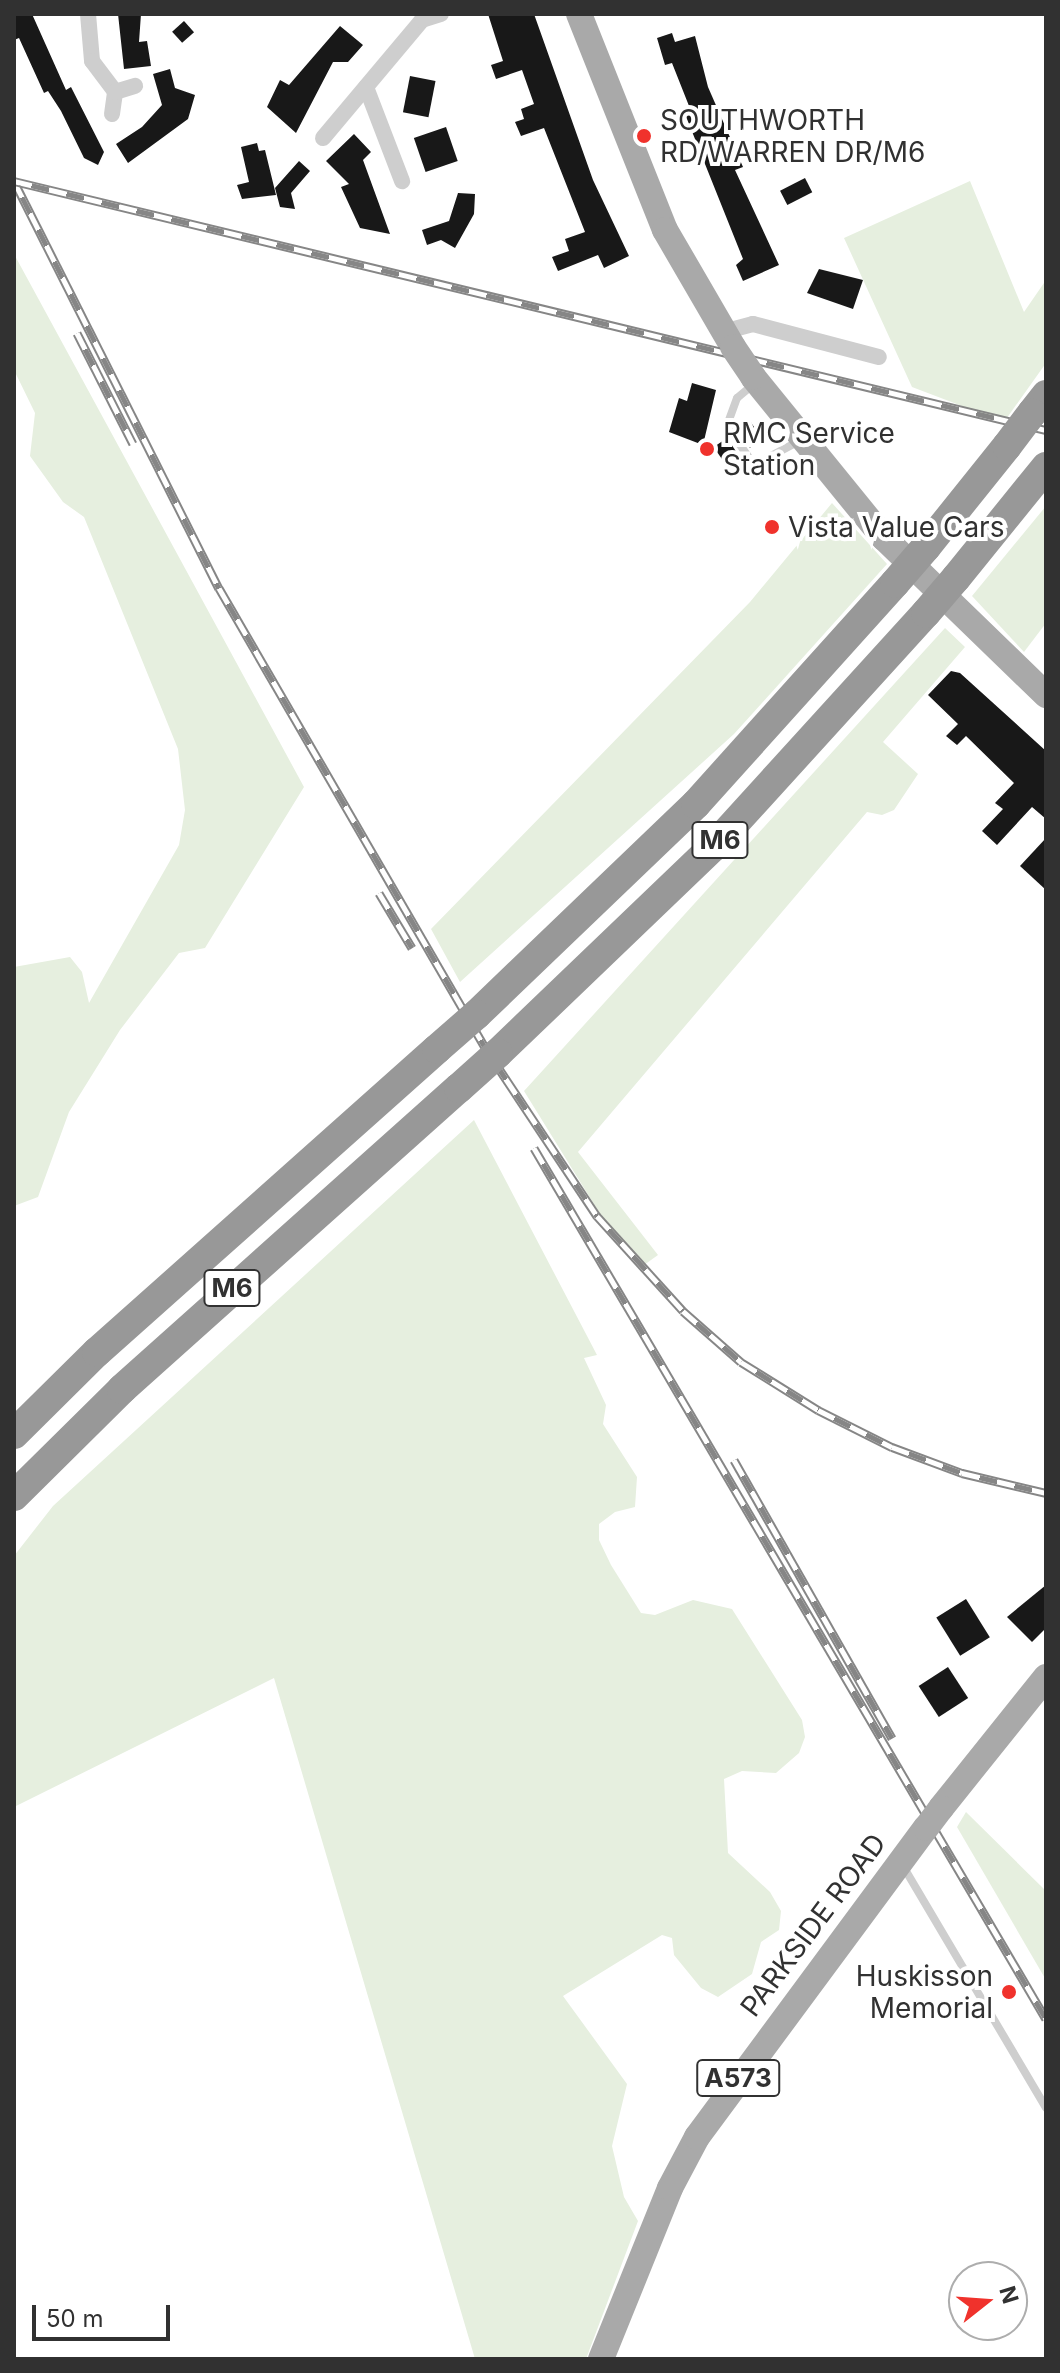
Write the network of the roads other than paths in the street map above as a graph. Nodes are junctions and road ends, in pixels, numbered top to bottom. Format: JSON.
{"nodes":[{"id":1,"x":88,"y":14,"type":"edge"},
{"id":2,"x":441,"y":14,"type":"edge"},
{"id":3,"x":579,"y":14,"type":"edge"},
{"id":4,"x":420,"y":17,"type":"edge"},
{"id":5,"x":135,"y":86,"type":"dead end"},
{"id":6,"x":366,"y":87,"type":"junction"},
{"id":7,"x":115,"y":92,"type":"junction"},
{"id":8,"x":112,"y":114,"type":"dead end"},
{"id":9,"x":323,"y":138,"type":"dead end"},
{"id":10,"x":402,"y":181,"type":"dead end"},
{"id":11,"x":728,"y":340,"type":"junction"},
{"id":12,"x":879,"y":357,"type":"dead end"},
{"id":13,"x":755,"y":380,"type":"junction"},
{"id":14,"x":1039,"y":404,"type":"edge"},
{"id":15,"x":802,"y":440,"type":"junction"},
{"id":16,"x":1046,"y":467,"type":"edge"},
{"id":17,"x":1046,"y":695,"type":"edge"},
{"id":18,"x":14,"y":1434,"type":"edge"},
{"id":19,"x":14,"y":1496,"type":"edge"},
{"id":20,"x":1046,"y":1677,"type":"edge"},
{"id":21,"x":900,"y":1862,"type":"junction"},
{"id":22,"x":1046,"y":2108,"type":"edge"},
{"id":23,"x":601,"y":2359,"type":"edge"}],
"edges":[{"from":1,"to":7,"type":"street"},
{"from":2,"to":4,"type":"street"},
{"from":3,"to":11,"type":"main road"},
{"from":4,"to":6,"type":"street"},
{"from":5,"to":7,"type":"street"},
{"from":6,"to":9,"type":"street"},
{"from":6,"to":10,"type":"street"},
{"from":7,"to":8,"type":"street"},
{"from":11,"to":12,"type":"street"},
{"from":11,"to":13,"type":"main road","bridge":true},
{"from":13,"to":15,"type":"main road"},
{"from":13,"to":15,"type":"lane"},
{"from":14,"to":18,"type":"highway","number":"M6","bridge":true},
{"from":15,"to":17,"type":"main road"},
{"from":16,"to":19,"type":"highway","number":"M6","bridge":true},
{"from":20,"to":21,"type":"main road","name":"PARKSIDE ROAD","number":"A573"},
{"from":21,"to":22,"type":"lane"},
{"from":21,"to":23,"type":"main road","name":"PARKSIDE ROAD","number":"A573"}]}
